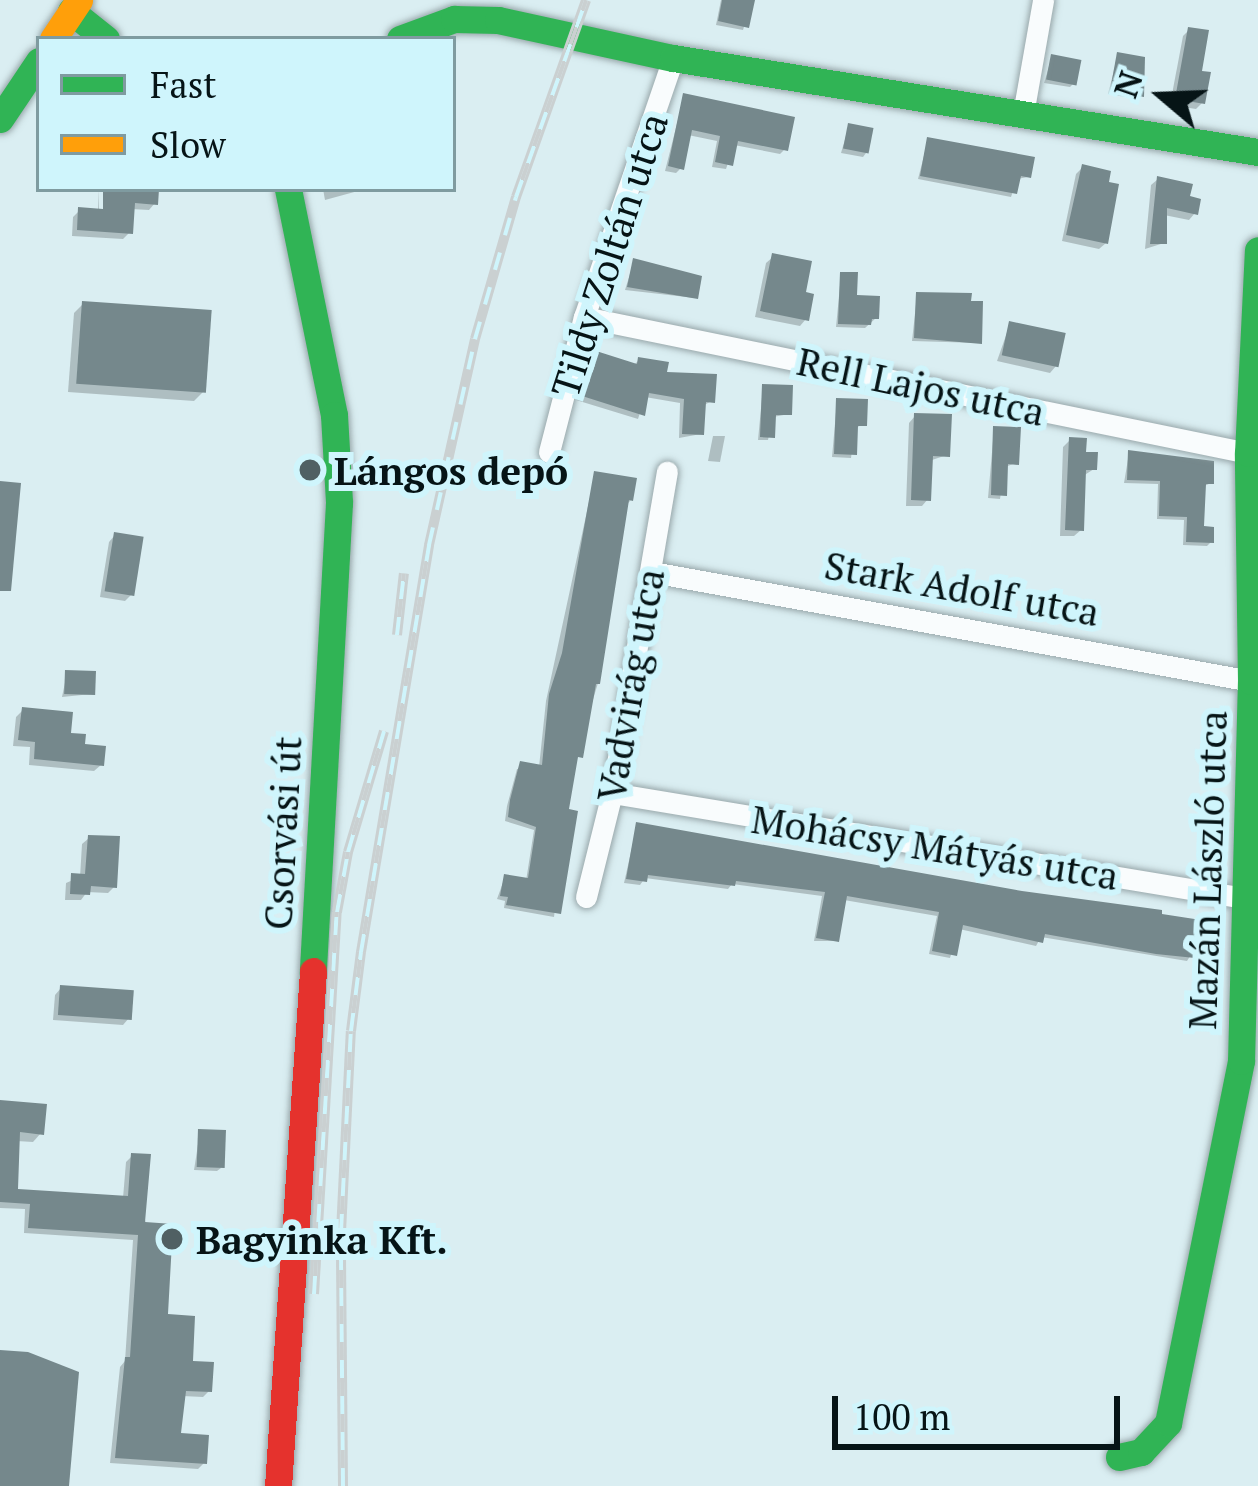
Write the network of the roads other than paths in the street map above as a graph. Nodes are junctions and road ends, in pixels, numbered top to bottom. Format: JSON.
{"nodes":[{"id":1,"x":1043,"y":0,"type":"edge"},
{"id":2,"x":75,"y":6,"type":"edge"},
{"id":3,"x":55,"y":36,"type":"edge"},
{"id":4,"x":103,"y":36,"type":"edge"},
{"id":5,"x":408,"y":36,"type":"edge"},
{"id":6,"x":673,"y":58,"type":"junction"},
{"id":7,"x":36,"y":65,"type":"edge"},
{"id":8,"x":36,"y":92,"type":"edge"},
{"id":9,"x":6,"y":110,"type":"edge"},
{"id":10,"x":1023,"y":114,"type":"junction"},
{"id":11,"x":1258,"y":152,"type":"edge"},
{"id":12,"x":289,"y":192,"type":"edge"},
{"id":13,"x":1258,"y":250,"type":"edge"},
{"id":14,"x":584,"y":317,"type":"junction"},
{"id":15,"x":549,"y":452,"type":"dead end"},
{"id":16,"x":1253,"y":454,"type":"edge"},
{"id":17,"x":667,"y":472,"type":"dead end"},
{"id":18,"x":652,"y":572,"type":"junction"},
{"id":19,"x":1255,"y":681,"type":"edge"},
{"id":20,"x":612,"y":793,"type":"junction"},
{"id":21,"x":586,"y":896,"type":"dead end"},
{"id":22,"x":1252,"y":900,"type":"edge"},
{"id":23,"x":1119,"y":1457,"type":"dead end"},
{"id":24,"x":278,"y":1486,"type":"edge"}],
"edges":[{"from":1,"to":10,"type":"street"},
{"from":2,"to":3,"type":"street"},
{"from":2,"to":4,"type":"street"},
{"from":5,"to":6,"type":"street"},
{"from":6,"to":10,"type":"street"},
{"from":6,"to":14,"type":"street","name":"Tildy Zoltán utca"},
{"from":7,"to":9,"type":"street"},
{"from":8,"to":9,"type":"street"},
{"from":10,"to":11,"type":"street"},
{"from":12,"to":24,"type":"street","name":"Csorvási út"},
{"from":13,"to":16,"type":"street","name":"Mazán László utca"},
{"from":14,"to":15,"type":"street","name":"Tildy Zoltán utca"},
{"from":14,"to":16,"type":"street","name":"Rell Lajos utca"},
{"from":16,"to":19,"type":"street","name":"Mazán László utca"},
{"from":17,"to":18,"type":"street","name":"Vadvirág utca"},
{"from":18,"to":19,"type":"street","name":"Stark Adolf utca"},
{"from":18,"to":20,"type":"street","name":"Vadvirág utca"},
{"from":19,"to":22,"type":"street","name":"Mazán László utca"},
{"from":20,"to":21,"type":"street","name":"Vadvirág utca"},
{"from":20,"to":22,"type":"street","name":"Mohácsy Mátyás utca"},
{"from":22,"to":23,"type":"street","name":"Mazán László utca"}]}
